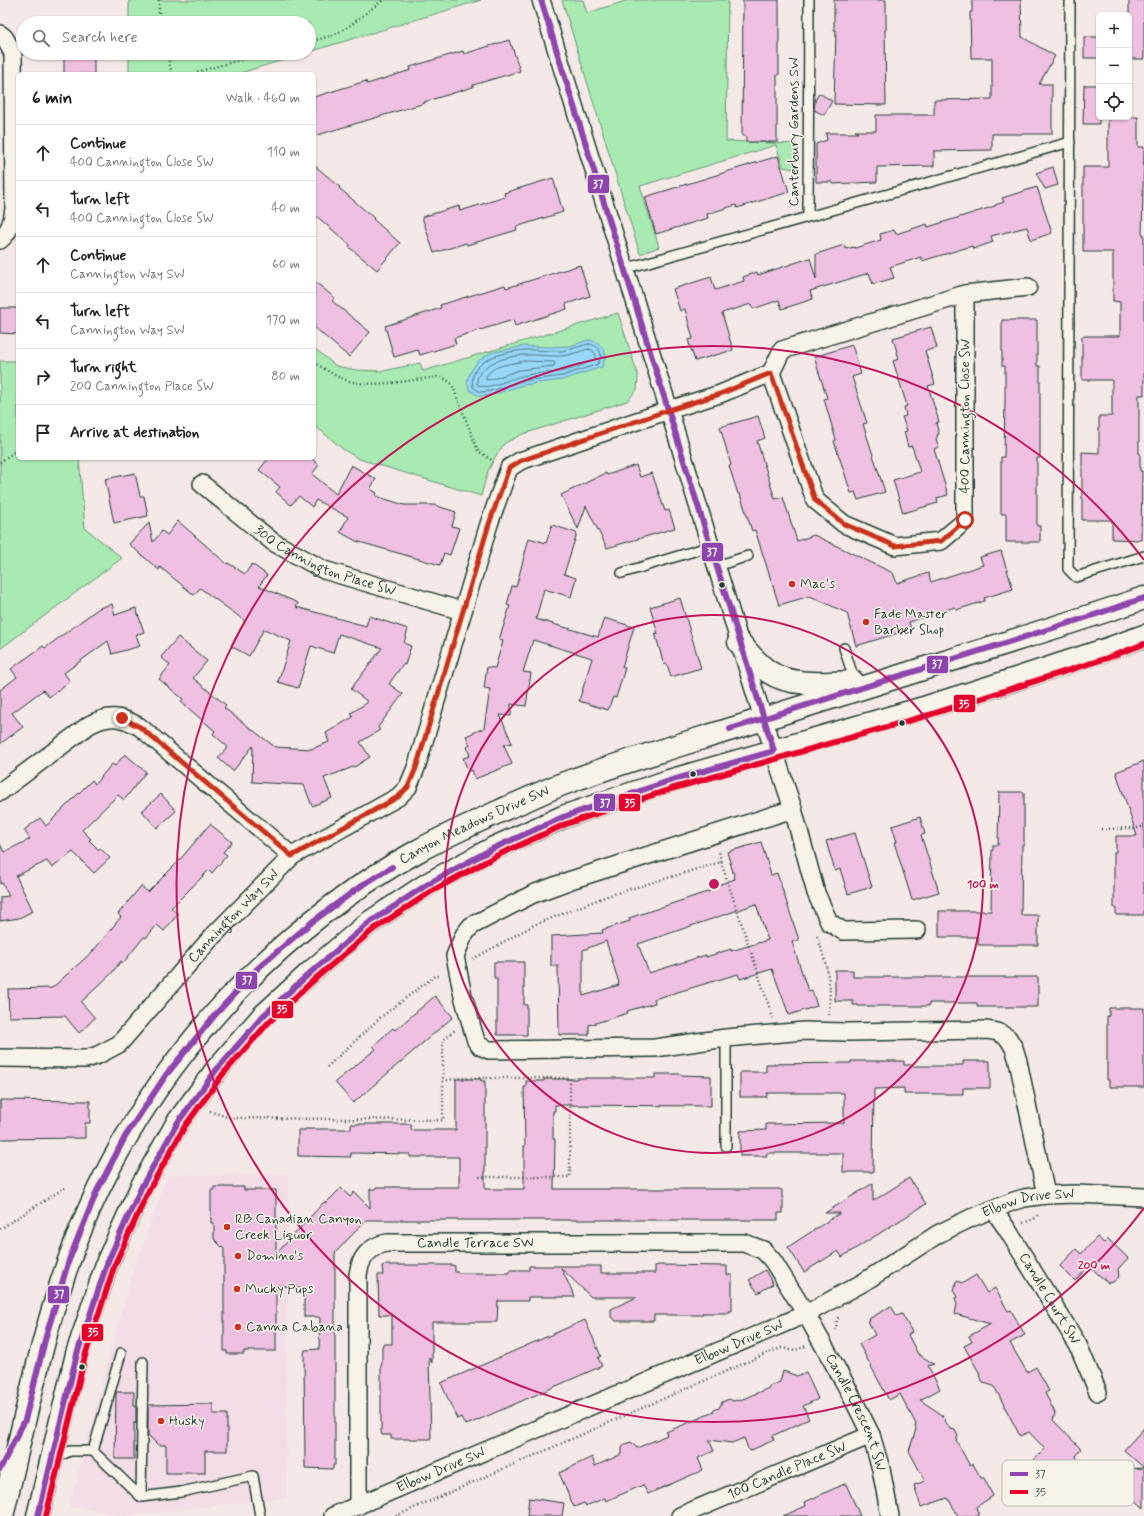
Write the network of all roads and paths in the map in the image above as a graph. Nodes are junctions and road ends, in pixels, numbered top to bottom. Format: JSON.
{"nodes":[{"id":1,"x":158,"y":0,"type":"edge"},
{"id":2,"x":383,"y":0,"type":"edge"},
{"id":3,"x":541,"y":0,"type":"edge"},
{"id":4,"x":809,"y":0,"type":"edge"},
{"id":5,"x":1070,"y":0,"type":"edge"},
{"id":6,"x":158,"y":16,"type":"edge"},
{"id":7,"x":0,"y":34,"type":"edge"},
{"id":8,"x":316,"y":40,"type":"edge"},
{"id":9,"x":169,"y":60,"type":"edge"},
{"id":10,"x":240,"y":60,"type":"edge"},
{"id":11,"x":172,"y":72,"type":"edge"},
{"id":12,"x":198,"y":72,"type":"edge"},
{"id":13,"x":1070,"y":142,"type":"junction"},
{"id":14,"x":808,"y":217,"type":"junction"},
{"id":15,"x":0,"y":240,"type":"edge"},
{"id":16,"x":624,"y":269,"type":"junction"},
{"id":17,"x":1028,"y":287,"type":"dead end"},
{"id":18,"x":965,"y":294,"type":"junction"},
{"id":19,"x":316,"y":363,"type":"edge"},
{"id":20,"x":771,"y":373,"type":"junction"},
{"id":21,"x":669,"y":410,"type":"junction"},
{"id":22,"x":16,"y":451,"type":"edge"},
{"id":23,"x":0,"y":462,"type":"edge"},
{"id":24,"x":509,"y":468,"type":"junction"},
{"id":25,"x":202,"y":484,"type":"dead end"},
{"id":26,"x":711,"y":546,"type":"junction"},
{"id":27,"x":748,"y":556,"type":"dead end"},
{"id":28,"x":1144,"y":556,"type":"edge"},
{"id":29,"x":716,"y":566,"type":"junction"},
{"id":30,"x":622,"y":573,"type":"dead end"},
{"id":31,"x":1144,"y":598,"type":"edge"},
{"id":32,"x":462,"y":611,"type":"junction"},
{"id":33,"x":1144,"y":636,"type":"edge"},
{"id":34,"x":739,"y":642,"type":"junction"},
{"id":35,"x":844,"y":648,"type":"dead end"},
{"id":36,"x":887,"y":680,"type":"junction"},
{"id":37,"x":855,"y":682,"type":"junction"},
{"id":38,"x":764,"y":719,"type":"junction"},
{"id":39,"x":774,"y":751,"type":"junction"},
{"id":40,"x":0,"y":792,"type":"edge"},
{"id":41,"x":793,"y":809,"type":"junction"},
{"id":42,"x":1144,"y":826,"type":"edge"},
{"id":43,"x":1101,"y":829,"type":"dead end"},
{"id":44,"x":718,"y":846,"type":"dead end"},
{"id":45,"x":292,"y":856,"type":"junction"},
{"id":46,"x":721,"y":862,"type":"junction"},
{"id":47,"x":917,"y":930,"type":"dead end"},
{"id":48,"x":817,"y":935,"type":"dead end"},
{"id":49,"x":467,"y":962,"type":"dead end"},
{"id":50,"x":445,"y":978,"type":"dead end"},
{"id":51,"x":829,"y":1020,"type":"dead end"},
{"id":52,"x":774,"y":1022,"type":"dead end"},
{"id":53,"x":458,"y":1028,"type":"dead end"},
{"id":54,"x":726,"y":1038,"type":"junction"},
{"id":55,"x":0,"y":1058,"type":"edge"},
{"id":56,"x":327,"y":1067,"type":"dead end"},
{"id":57,"x":443,"y":1081,"type":"junction"},
{"id":58,"x":203,"y":1109,"type":"dead end"},
{"id":59,"x":726,"y":1146,"type":"dead end"},
{"id":60,"x":478,"y":1177,"type":"dead end"},
{"id":61,"x":66,"y":1187,"type":"dead end"},
{"id":62,"x":1046,"y":1195,"type":"junction"},
{"id":63,"x":1144,"y":1197,"type":"edge"},
{"id":64,"x":993,"y":1209,"type":"junction"},
{"id":65,"x":0,"y":1229,"type":"edge"},
{"id":66,"x":806,"y":1314,"type":"junction"},
{"id":67,"x":121,"y":1353,"type":"dead end"},
{"id":68,"x":143,"y":1362,"type":"dead end"},
{"id":69,"x":1098,"y":1392,"type":"dead end"},
{"id":70,"x":25,"y":1420,"type":"junction"},
{"id":71,"x":871,"y":1435,"type":"junction"},
{"id":72,"x":93,"y":1451,"type":"junction"},
{"id":73,"x":51,"y":1460,"type":"junction"},
{"id":74,"x":0,"y":1470,"type":"edge"},
{"id":75,"x":141,"y":1496,"type":"junction"},
{"id":76,"x":358,"y":1506,"type":"junction"},
{"id":77,"x":2,"y":1516,"type":"edge"},
{"id":78,"x":38,"y":1516,"type":"edge"},
{"id":79,"x":260,"y":1516,"type":"edge"},
{"id":80,"x":333,"y":1516,"type":"edge"},
{"id":81,"x":680,"y":1516,"type":"edge"},
{"id":82,"x":890,"y":1516,"type":"edge"}],
"edges":[{"from":1,"to":6,"type":"path"},
{"from":2,"to":8,"type":"path"},
{"from":3,"to":16,"type":"street"},
{"from":4,"to":14,"type":"lane","name":"Canterbury Gardens SW"},
{"from":5,"to":13,"type":"lane"},
{"from":7,"to":15,"type":"street"},
{"from":9,"to":11,"type":"path"},
{"from":10,"to":12,"type":"path"},
{"from":13,"to":14,"type":"lane"},
{"from":13,"to":28,"type":"lane"},
{"from":14,"to":16,"type":"lane","name":"Canterbury Gardens SW"},
{"from":16,"to":21,"type":"street"},
{"from":17,"to":18,"type":"street"},
{"from":18,"to":20,"type":"street"},
{"from":18,"to":20,"type":"street","name":"400 Cannington Close SW"},
{"from":19,"to":24,"type":"path"},
{"from":20,"to":21,"type":"street"},
{"from":21,"to":24,"type":"street"},
{"from":21,"to":26,"type":"street"},
{"from":22,"to":23,"type":"path"},
{"from":24,"to":32,"type":"street","name":"Cannington Way SW"},
{"from":25,"to":32,"type":"street","name":"300 Cannington Place SW"},
{"from":26,"to":29,"type":"street"},
{"from":26,"to":30,"type":"lane"},
{"from":27,"to":29,"type":"lane"},
{"from":29,"to":34,"type":"street"},
{"from":31,"to":36,"type":"main road","name":"Canyon Meadows Drive SW"},
{"from":32,"to":45,"type":"street","name":"Cannington Way SW"},
{"from":33,"to":39,"type":"main road","name":"Canyon Meadows Drive SW"},
{"from":34,"to":37,"type":"main road"},
{"from":34,"to":38,"type":"street"},
{"from":35,"to":37,"type":"lane"},
{"from":36,"to":37,"type":"main road"},
{"from":36,"to":38,"type":"main road","name":"Canyon Meadows Drive SW"},
{"from":38,"to":39,"type":"street"},
{"from":38,"to":70,"type":"main road","name":"Canyon Meadows Drive SW"},
{"from":39,"to":41,"type":"street"},
{"from":39,"to":73,"type":"main road","name":"Canyon Meadows Drive SW"},
{"from":40,"to":45,"type":"street"},
{"from":41,"to":47,"type":"street"},
{"from":41,"to":54,"type":"street"},
{"from":42,"to":43,"type":"path"},
{"from":44,"to":46,"type":"path"},
{"from":45,"to":55,"type":"street","name":"Cannington Way SW"},
{"from":46,"to":49,"type":"path"},
{"from":46,"to":52,"type":"path"},
{"from":48,"to":51,"type":"path"},
{"from":50,"to":56,"type":"path"},
{"from":53,"to":57,"type":"path"},
{"from":54,"to":59,"type":"lane"},
{"from":54,"to":62,"type":"street"},
{"from":57,"to":58,"type":"path"},
{"from":57,"to":60,"type":"path"},
{"from":61,"to":65,"type":"path"},
{"from":62,"to":63,"type":"street","name":"Elbow Drive SW"},
{"from":62,"to":64,"type":"street","name":"Elbow Drive SW"},
{"from":64,"to":66,"type":"street","name":"Elbow Drive SW"},
{"from":64,"to":69,"type":"street","name":"Candle Court SW"},
{"from":66,"to":71,"type":"street","name":"Candle Crescent SW"},
{"from":66,"to":76,"type":"street","name":"Elbow Drive SW"},
{"from":66,"to":76,"type":"street","name":"Candle Terrace SW"},
{"from":67,"to":72,"type":"lane"},
{"from":68,"to":75,"type":"lane"},
{"from":70,"to":74,"type":"main road"},
{"from":70,"to":77,"type":"main road","name":"Canyon Meadows Drive SW"},
{"from":71,"to":81,"type":"street","name":"100 Candle Place SW"},
{"from":71,"to":82,"type":"street","name":"Candle Crescent SW"},
{"from":72,"to":73,"type":"lane"},
{"from":72,"to":75,"type":"lane"},
{"from":73,"to":78,"type":"main road","name":"Canyon Meadows Drive SW"},
{"from":75,"to":79,"type":"lane"},
{"from":76,"to":80,"type":"street","name":"Elbow Drive SW"}]}
